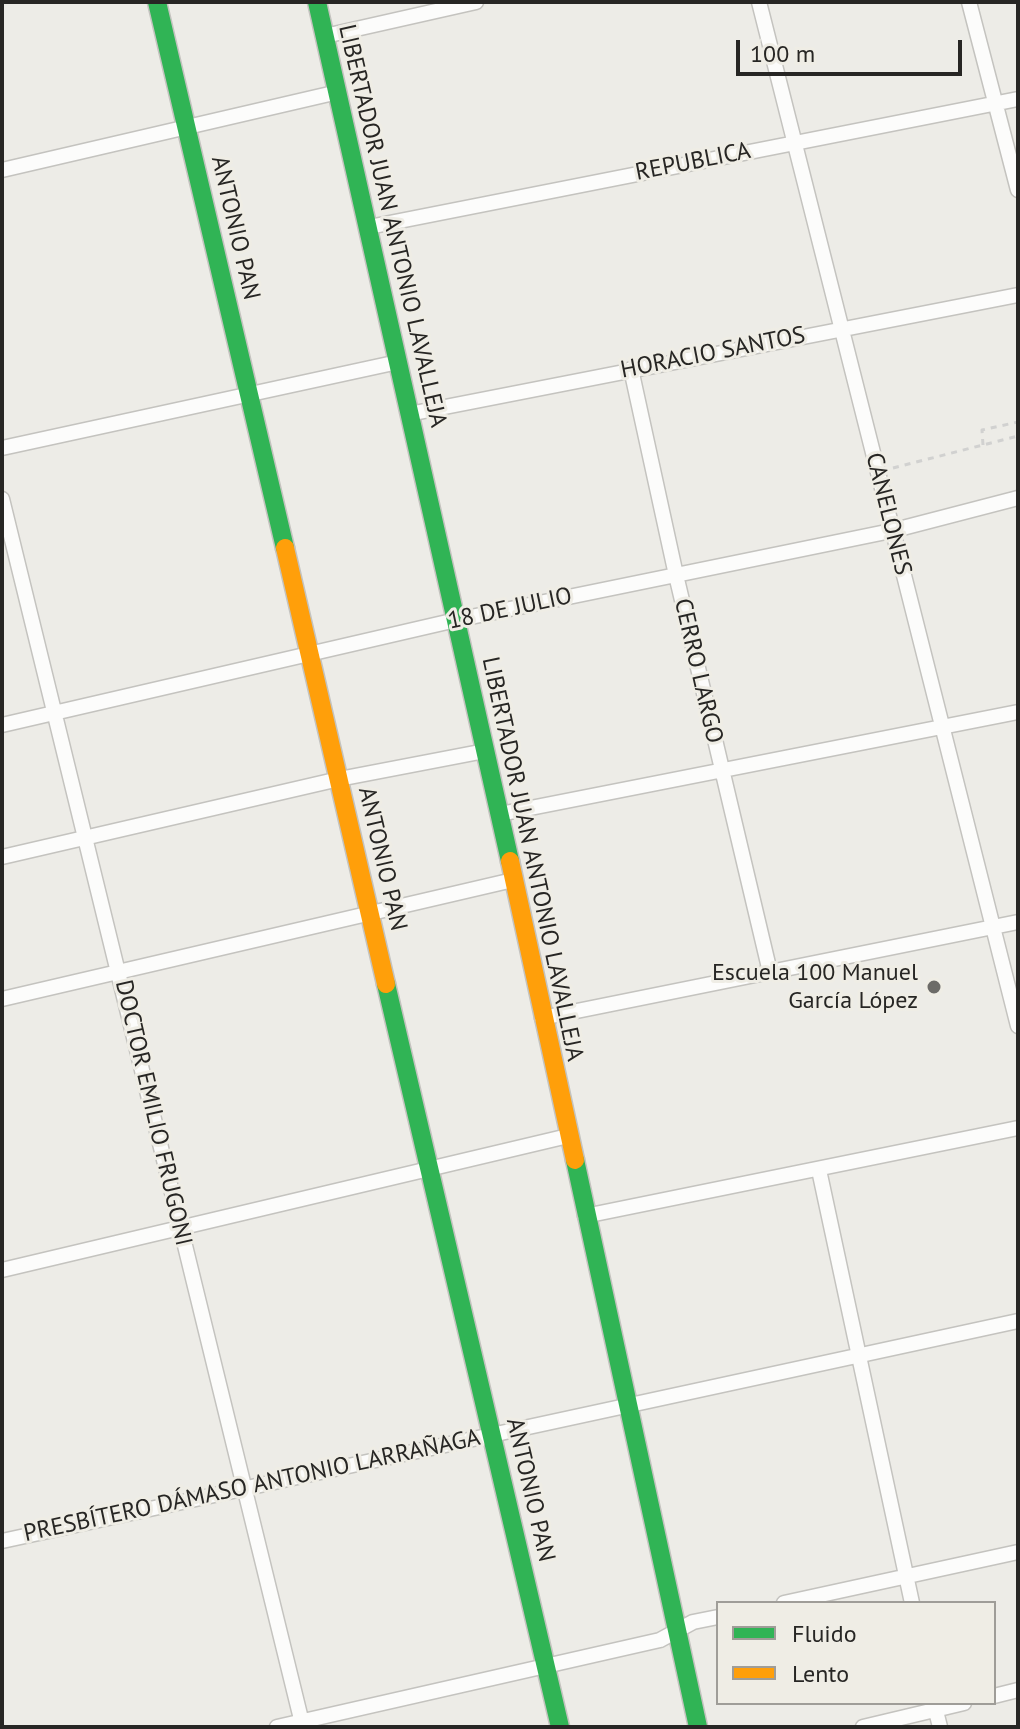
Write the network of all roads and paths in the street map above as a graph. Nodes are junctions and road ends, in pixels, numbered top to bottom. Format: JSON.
{"nodes":[{"id":1,"x":157,"y":2,"type":"edge"},
{"id":2,"x":317,"y":2,"type":"edge"},
{"id":3,"x":476,"y":2,"type":"edge"},
{"id":4,"x":759,"y":2,"type":"edge"},
{"id":5,"x":969,"y":2,"type":"edge"},
{"id":6,"x":325,"y":36,"type":"junction"},
{"id":7,"x":338,"y":92,"type":"junction"},
{"id":8,"x":1018,"y":99,"type":"edge"},
{"id":9,"x":996,"y":104,"type":"junction"},
{"id":10,"x":186,"y":127,"type":"junction"},
{"id":11,"x":794,"y":142,"type":"junction"},
{"id":12,"x":2,"y":170,"type":"edge"},
{"id":13,"x":1018,"y":190,"type":"edge"},
{"id":14,"x":369,"y":227,"type":"junction"},
{"id":15,"x":1018,"y":295,"type":"edge"},
{"id":16,"x":842,"y":328,"type":"junction"},
{"id":17,"x":398,"y":362,"type":"junction"},
{"id":18,"x":631,"y":369,"type":"junction"},
{"id":19,"x":251,"y":394,"type":"junction"},
{"id":20,"x":409,"y":414,"type":"junction"},
{"id":21,"x":1018,"y":422,"type":"edge"},
{"id":22,"x":1018,"y":436,"type":"edge"},
{"id":23,"x":983,"y":445,"type":"junction"},
{"id":24,"x":2,"y":448,"type":"edge"},
{"id":25,"x":877,"y":472,"type":"junction"},
{"id":26,"x":1018,"y":498,"type":"edge"},
{"id":27,"x":2,"y":499,"type":"edge"},
{"id":28,"x":891,"y":531,"type":"junction"},
{"id":29,"x":676,"y":575,"type":"junction"},
{"id":30,"x":456,"y":620,"type":"junction"},
{"id":31,"x":311,"y":653,"type":"junction"},
{"id":32,"x":57,"y":712,"type":"junction"},
{"id":33,"x":1018,"y":712,"type":"edge"},
{"id":34,"x":2,"y":725,"type":"edge"},
{"id":35,"x":941,"y":727,"type":"junction"},
{"id":36,"x":485,"y":751,"type":"junction"},
{"id":37,"x":721,"y":771,"type":"junction"},
{"id":38,"x":339,"y":779,"type":"junction"},
{"id":39,"x":500,"y":814,"type":"junction"},
{"id":40,"x":87,"y":837,"type":"junction"},
{"id":41,"x":2,"y":857,"type":"edge"},
{"id":42,"x":513,"y":880,"type":"junction"},
{"id":43,"x":369,"y":910,"type":"junction"},
{"id":44,"x":1018,"y":922,"type":"edge"},
{"id":45,"x":994,"y":927,"type":"junction"},
{"id":46,"x":119,"y":971,"type":"junction"},
{"id":47,"x":770,"y":972,"type":"junction"},
{"id":48,"x":2,"y":999,"type":"edge"},
{"id":49,"x":542,"y":1018,"type":"junction"},
{"id":50,"x":1018,"y":1026,"type":"edge"},
{"id":51,"x":1018,"y":1128,"type":"edge"},
{"id":52,"x":568,"y":1136,"type":"junction"},
{"id":53,"x":429,"y":1167,"type":"junction"},
{"id":54,"x":819,"y":1170,"type":"junction"},
{"id":55,"x":585,"y":1216,"type":"junction"},
{"id":56,"x":179,"y":1227,"type":"junction"},
{"id":57,"x":2,"y":1270,"type":"edge"},
{"id":58,"x":1018,"y":1321,"type":"edge"},
{"id":59,"x":859,"y":1354,"type":"junction"},
{"id":60,"x":628,"y":1403,"type":"junction"},
{"id":61,"x":493,"y":1434,"type":"junction"},
{"id":62,"x":244,"y":1486,"type":"junction"},
{"id":63,"x":2,"y":1541,"type":"edge"},
{"id":64,"x":1018,"y":1552,"type":"edge"},
{"id":65,"x":906,"y":1577,"type":"junction"},
{"id":66,"x":793,"y":1601,"type":"edge"},
{"id":67,"x":912,"y":1601,"type":"edge"},
{"id":68,"x":716,"y":1618,"type":"edge"},
{"id":69,"x":677,"y":1631,"type":"junction"},
{"id":70,"x":545,"y":1665,"type":"junction"},
{"id":71,"x":1018,"y":1690,"type":"edge"},
{"id":72,"x":996,"y":1696,"type":"edge"},
{"id":73,"x":935,"y":1706,"type":"edge"},
{"id":74,"x":302,"y":1724,"type":"edge"},
{"id":75,"x":277,"y":1727,"type":"edge"},
{"id":76,"x":560,"y":1727,"type":"edge"},
{"id":77,"x":698,"y":1727,"type":"edge"},
{"id":78,"x":863,"y":1727,"type":"edge"},
{"id":79,"x":940,"y":1727,"type":"edge"}],
"edges":[{"from":1,"to":10,"type":"street","name":"ANTONIO PAN"},
{"from":2,"to":6,"type":"street","name":"LIBERTADOR JUAN ANTONIO LAVALLEJA"},
{"from":3,"to":6,"type":"street"},
{"from":4,"to":11,"type":"street","name":"CANELONES"},
{"from":5,"to":9,"type":"street"},
{"from":6,"to":7,"type":"street","name":"LIBERTADOR JUAN ANTONIO LAVALLEJA"},
{"from":7,"to":10,"type":"street"},
{"from":7,"to":14,"type":"street","name":"LIBERTADOR JUAN ANTONIO LAVALLEJA"},
{"from":8,"to":9,"type":"street","name":"REPUBLICA"},
{"from":9,"to":11,"type":"street","name":"REPUBLICA"},
{"from":9,"to":13,"type":"street"},
{"from":10,"to":12,"type":"street"},
{"from":10,"to":19,"type":"street","name":"ANTONIO PAN"},
{"from":11,"to":14,"type":"street","name":"REPUBLICA"},
{"from":11,"to":16,"type":"street","name":"CANELONES"},
{"from":14,"to":17,"type":"street","name":"LIBERTADOR JUAN ANTONIO LAVALLEJA"},
{"from":15,"to":16,"type":"street","name":"HORACIO SANTOS"},
{"from":16,"to":18,"type":"street","name":"HORACIO SANTOS"},
{"from":16,"to":25,"type":"street","name":"CANELONES"},
{"from":17,"to":19,"type":"street"},
{"from":17,"to":20,"type":"street","name":"LIBERTADOR JUAN ANTONIO LAVALLEJA"},
{"from":18,"to":20,"type":"street","name":"HORACIO SANTOS"},
{"from":18,"to":29,"type":"street","name":"CERRO LARGO"},
{"from":19,"to":24,"type":"street"},
{"from":19,"to":31,"type":"street","name":"ANTONIO PAN"},
{"from":20,"to":30,"type":"street","name":"LIBERTADOR JUAN ANTONIO LAVALLEJA"},
{"from":21,"to":23,"type":"path"},
{"from":22,"to":23,"type":"path"},
{"from":23,"to":25,"type":"path"},
{"from":25,"to":28,"type":"street","name":"CANELONES"},
{"from":26,"to":28,"type":"street","name":"18 DE JULIO"},
{"from":27,"to":32,"type":"street","name":"DOCTOR EMILIO FRUGONI"},
{"from":28,"to":29,"type":"street","name":"18 DE JULIO"},
{"from":28,"to":35,"type":"street","name":"CANELONES"},
{"from":29,"to":30,"type":"street","name":"18 DE JULIO"},
{"from":29,"to":37,"type":"street","name":"CERRO LARGO"},
{"from":30,"to":31,"type":"street","name":"18 DE JULIO"},
{"from":30,"to":36,"type":"street","name":"LIBERTADOR JUAN ANTONIO LAVALLEJA"},
{"from":31,"to":32,"type":"street","name":"18 DE JULIO"},
{"from":31,"to":38,"type":"street","name":"ANTONIO PAN"},
{"from":32,"to":34,"type":"street","name":"18 DE JULIO"},
{"from":32,"to":40,"type":"street","name":"DOCTOR EMILIO FRUGONI"},
{"from":33,"to":35,"type":"street"},
{"from":35,"to":37,"type":"street"},
{"from":35,"to":45,"type":"street","name":"CANELONES"},
{"from":36,"to":38,"type":"street"},
{"from":36,"to":39,"type":"street","name":"LIBERTADOR JUAN ANTONIO LAVALLEJA"},
{"from":37,"to":39,"type":"street"},
{"from":37,"to":47,"type":"street","name":"CERRO LARGO"},
{"from":38,"to":40,"type":"street"},
{"from":38,"to":43,"type":"street","name":"ANTONIO PAN"},
{"from":39,"to":42,"type":"street","name":"LIBERTADOR JUAN ANTONIO LAVALLEJA"},
{"from":40,"to":41,"type":"street"},
{"from":40,"to":46,"type":"street","name":"DOCTOR EMILIO FRUGONI"},
{"from":42,"to":43,"type":"street"},
{"from":42,"to":49,"type":"street","name":"LIBERTADOR JUAN ANTONIO LAVALLEJA"},
{"from":43,"to":46,"type":"street"},
{"from":43,"to":53,"type":"street","name":"ANTONIO PAN"},
{"from":44,"to":45,"type":"street"},
{"from":45,"to":47,"type":"street"},
{"from":45,"to":50,"type":"street","name":"CANELONES"},
{"from":46,"to":48,"type":"street"},
{"from":46,"to":56,"type":"street","name":"DOCTOR EMILIO FRUGONI"},
{"from":47,"to":49,"type":"street"},
{"from":49,"to":52,"type":"street","name":"LIBERTADOR JUAN ANTONIO LAVALLEJA"},
{"from":51,"to":54,"type":"street"},
{"from":52,"to":53,"type":"street"},
{"from":52,"to":55,"type":"street","name":"LIBERTADOR JUAN ANTONIO LAVALLEJA"},
{"from":53,"to":56,"type":"street"},
{"from":53,"to":61,"type":"street","name":"ANTONIO PAN"},
{"from":54,"to":55,"type":"street"},
{"from":54,"to":59,"type":"street"},
{"from":55,"to":60,"type":"street","name":"LIBERTADOR JUAN ANTONIO LAVALLEJA"},
{"from":56,"to":57,"type":"street"},
{"from":56,"to":62,"type":"street","name":"DOCTOR EMILIO FRUGONI"},
{"from":58,"to":59,"type":"street","name":"PRESBÍTERO DÁMASO ANTONIO LARRAÑAGA"},
{"from":59,"to":60,"type":"street","name":"PRESBÍTERO DÁMASO ANTONIO LARRAÑAGA"},
{"from":59,"to":65,"type":"street"},
{"from":60,"to":61,"type":"street","name":"PRESBÍTERO DÁMASO ANTONIO LARRAÑAGA"},
{"from":60,"to":69,"type":"street","name":"LIBERTADOR JUAN ANTONIO LAVALLEJA"},
{"from":61,"to":62,"type":"street","name":"PRESBÍTERO DÁMASO ANTONIO LARRAÑAGA"},
{"from":61,"to":70,"type":"street","name":"ANTONIO PAN"},
{"from":62,"to":63,"type":"street","name":"PRESBÍTERO DÁMASO ANTONIO LARRAÑAGA"},
{"from":62,"to":74,"type":"street","name":"DOCTOR EMILIO FRUGONI"},
{"from":64,"to":65,"type":"street"},
{"from":65,"to":66,"type":"street"},
{"from":65,"to":67,"type":"street"},
{"from":68,"to":69,"type":"street"},
{"from":69,"to":70,"type":"street"},
{"from":69,"to":77,"type":"street","name":"LIBERTADOR JUAN ANTONIO LAVALLEJA"},
{"from":70,"to":74,"type":"street"},
{"from":70,"to":76,"type":"street","name":"ANTONIO PAN"},
{"from":71,"to":72,"type":"street"},
{"from":73,"to":78,"type":"street"},
{"from":73,"to":79,"type":"street"},
{"from":74,"to":75,"type":"street"}]}
